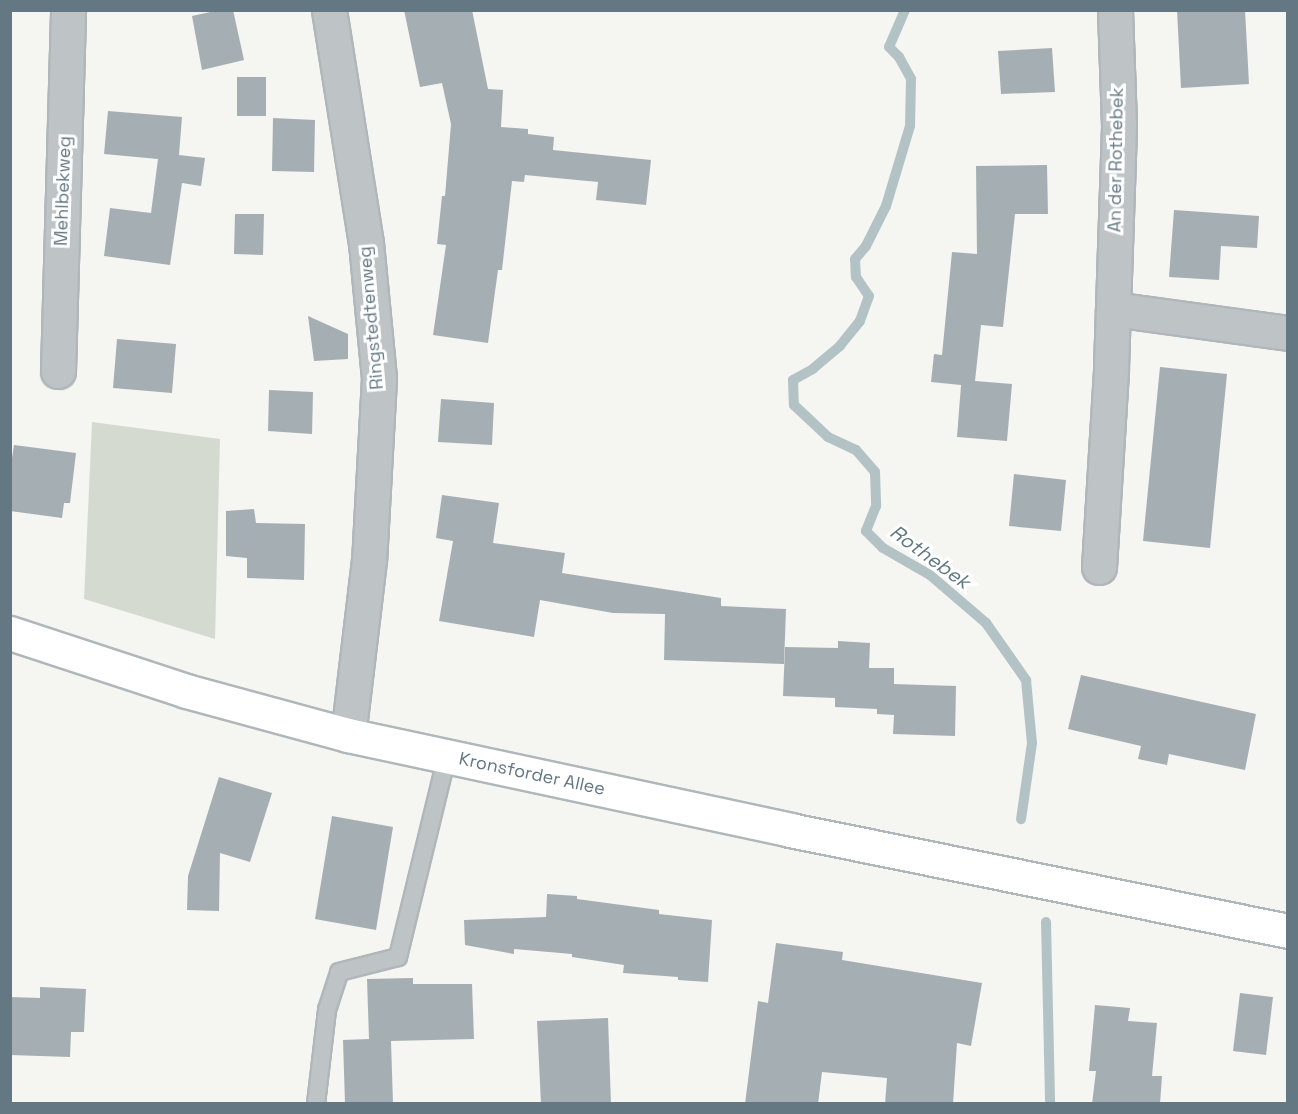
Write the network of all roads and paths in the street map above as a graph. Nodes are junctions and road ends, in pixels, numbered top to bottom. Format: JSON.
{"nodes":[{"id":1,"x":68,"y":10,"type":"edge"},
{"id":2,"x":329,"y":10,"type":"edge"},
{"id":3,"x":1115,"y":10,"type":"edge"},
{"id":4,"x":1113,"y":309,"type":"junction"},
{"id":5,"x":1287,"y":333,"type":"edge"},
{"id":6,"x":58,"y":371,"type":"dead end"},
{"id":7,"x":1099,"y":567,"type":"dead end"},
{"id":8,"x":10,"y":633,"type":"edge"},
{"id":9,"x":348,"y":735,"type":"junction"},
{"id":10,"x":447,"y":756,"type":"junction"},
{"id":11,"x":1287,"y":931,"type":"edge"},
{"id":12,"x":316,"y":1104,"type":"edge"}],
"edges":[{"from":1,"to":6,"type":"street","name":"Mehlbekweg"},
{"from":2,"to":9,"type":"street","name":"Ringstedtenweg"},
{"from":3,"to":4,"type":"street","name":"An der Rothebek"},
{"from":4,"to":5,"type":"street"},
{"from":4,"to":7,"type":"street","name":"An der Rothebek"},
{"from":8,"to":9,"type":"main road","name":"Kronsforder Allee"},
{"from":9,"to":10,"type":"main road","name":"Kronsforder Allee"},
{"from":10,"to":11,"type":"main road","name":"Kronsforder Allee"},
{"from":10,"to":12,"type":"lane"}]}
